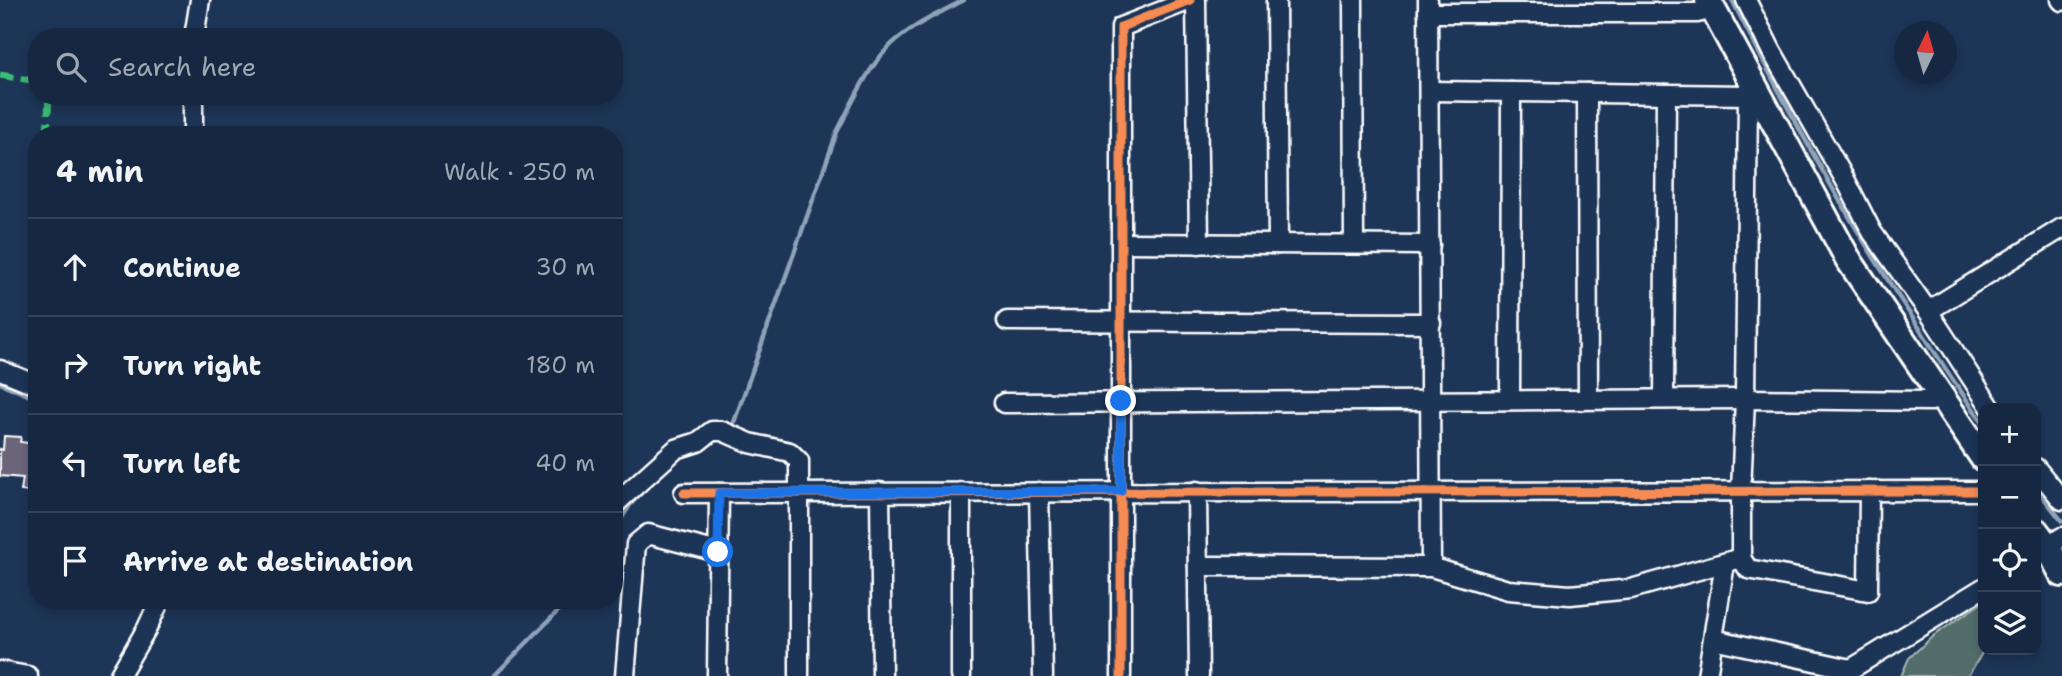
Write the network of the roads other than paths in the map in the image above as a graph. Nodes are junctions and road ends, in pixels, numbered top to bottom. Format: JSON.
{"nodes":[{"id":1,"x":200,"y":0,"type":"edge"},
{"id":2,"x":1190,"y":0,"type":"edge"},
{"id":3,"x":1196,"y":0,"type":"edge"},
{"id":4,"x":1276,"y":0,"type":"edge"},
{"id":5,"x":1353,"y":0,"type":"edge"},
{"id":6,"x":1746,"y":0,"type":"edge"},
{"id":7,"x":1711,"y":5,"type":"edge"},
{"id":8,"x":1428,"y":7,"type":"edge"},
{"id":9,"x":195,"y":28,"type":"edge"},
{"id":10,"x":1429,"y":91,"type":"junction"},
{"id":11,"x":1511,"y":92,"type":"junction"},
{"id":12,"x":1587,"y":93,"type":"junction"},
{"id":13,"x":1666,"y":94,"type":"junction"},
{"id":14,"x":1753,"y":94,"type":"junction"},
{"id":15,"x":193,"y":105,"type":"edge"},
{"id":16,"x":193,"y":126,"type":"edge"},
{"id":17,"x":2062,"y":228,"type":"edge"},
{"id":18,"x":1121,"y":243,"type":"junction"},
{"id":19,"x":1199,"y":244,"type":"junction"},
{"id":20,"x":1278,"y":244,"type":"junction"},
{"id":21,"x":1354,"y":244,"type":"junction"},
{"id":22,"x":1430,"y":245,"type":"junction"},
{"id":23,"x":1928,"y":311,"type":"junction"},
{"id":24,"x":1007,"y":321,"type":"dead end"},
{"id":25,"x":1121,"y":321,"type":"junction"},
{"id":26,"x":1431,"y":323,"type":"junction"},
{"id":27,"x":0,"y":370,"type":"edge"},
{"id":28,"x":28,"y":381,"type":"edge"},
{"id":29,"x":1943,"y":398,"type":"junction"},
{"id":30,"x":1588,"y":399,"type":"junction"},
{"id":31,"x":1664,"y":399,"type":"junction"},
{"id":32,"x":1745,"y":399,"type":"junction"},
{"id":33,"x":1430,"y":400,"type":"junction"},
{"id":34,"x":1510,"y":400,"type":"junction"},
{"id":35,"x":1121,"y":401,"type":"junction"},
{"id":36,"x":1004,"y":403,"type":"dead end"},
{"id":37,"x":1988,"y":403,"type":"edge"},
{"id":38,"x":1978,"y":450,"type":"edge"},
{"id":39,"x":2041,"y":474,"type":"edge"},
{"id":40,"x":1121,"y":491,"type":"junction"},
{"id":41,"x":1197,"y":491,"type":"junction"},
{"id":42,"x":1430,"y":491,"type":"junction"},
{"id":43,"x":1741,"y":491,"type":"junction"},
{"id":44,"x":1869,"y":491,"type":"junction"},
{"id":45,"x":1978,"y":491,"type":"edge"},
{"id":46,"x":880,"y":492,"type":"junction"},
{"id":47,"x":961,"y":492,"type":"junction"},
{"id":48,"x":1039,"y":492,"type":"junction"},
{"id":49,"x":684,"y":493,"type":"dead end"},
{"id":50,"x":719,"y":493,"type":"junction"},
{"id":51,"x":799,"y":493,"type":"junction"},
{"id":52,"x":623,"y":497,"type":"edge"},
{"id":53,"x":2062,"y":500,"type":"edge"},
{"id":54,"x":2045,"y":543,"type":"edge"},
{"id":55,"x":718,"y":552,"type":"junction"},
{"id":56,"x":1733,"y":560,"type":"junction"},
{"id":57,"x":1198,"y":566,"type":"junction"},
{"id":58,"x":1431,"y":567,"type":"junction"},
{"id":59,"x":2062,"y":574,"type":"edge"},
{"id":60,"x":1978,"y":590,"type":"edge"},
{"id":61,"x":156,"y":609,"type":"edge"},
{"id":62,"x":1713,"y":639,"type":"junction"},
{"id":63,"x":0,"y":671,"type":"edge"},
{"id":64,"x":1849,"y":673,"type":"edge"},
{"id":65,"x":28,"y":676,"type":"edge"},
{"id":66,"x":119,"y":676,"type":"edge"},
{"id":67,"x":625,"y":676,"type":"edge"},
{"id":68,"x":717,"y":676,"type":"edge"},
{"id":69,"x":799,"y":676,"type":"edge"},
{"id":70,"x":881,"y":676,"type":"edge"},
{"id":71,"x":961,"y":676,"type":"edge"},
{"id":72,"x":1044,"y":676,"type":"edge"},
{"id":73,"x":1121,"y":676,"type":"edge"},
{"id":74,"x":1199,"y":676,"type":"edge"},
{"id":75,"x":1707,"y":676,"type":"edge"}],
"edges":[{"from":1,"to":9,"type":"street"},
{"from":2,"to":18,"type":"street"},
{"from":3,"to":19,"type":"street"},
{"from":4,"to":20,"type":"street"},
{"from":5,"to":21,"type":"street"},
{"from":6,"to":23,"type":"street"},
{"from":7,"to":8,"type":"street"},
{"from":7,"to":14,"type":"street"},
{"from":8,"to":10,"type":"street"},
{"from":10,"to":11,"type":"street"},
{"from":10,"to":22,"type":"street"},
{"from":11,"to":12,"type":"street"},
{"from":11,"to":34,"type":"street"},
{"from":12,"to":13,"type":"street"},
{"from":12,"to":30,"type":"street"},
{"from":13,"to":14,"type":"street"},
{"from":13,"to":31,"type":"street"},
{"from":14,"to":29,"type":"street"},
{"from":14,"to":32,"type":"street"},
{"from":15,"to":16,"type":"street"},
{"from":17,"to":23,"type":"street"},
{"from":18,"to":19,"type":"street"},
{"from":18,"to":25,"type":"street"},
{"from":19,"to":20,"type":"street"},
{"from":20,"to":21,"type":"street"},
{"from":21,"to":22,"type":"street"},
{"from":22,"to":26,"type":"street"},
{"from":23,"to":37,"type":"street"},
{"from":24,"to":25,"type":"street"},
{"from":25,"to":26,"type":"street"},
{"from":25,"to":35,"type":"street"},
{"from":26,"to":33,"type":"street"},
{"from":27,"to":28,"type":"street"},
{"from":29,"to":32,"type":"street"},
{"from":29,"to":38,"type":"street"},
{"from":30,"to":31,"type":"street"},
{"from":30,"to":34,"type":"street"},
{"from":31,"to":32,"type":"street"},
{"from":32,"to":43,"type":"street"},
{"from":33,"to":34,"type":"street"},
{"from":33,"to":35,"type":"street"},
{"from":33,"to":42,"type":"street"},
{"from":35,"to":36,"type":"street"},
{"from":35,"to":40,"type":"street"},
{"from":39,"to":53,"type":"street"},
{"from":40,"to":41,"type":"street"},
{"from":40,"to":48,"type":"street"},
{"from":40,"to":73,"type":"street"},
{"from":41,"to":42,"type":"street"},
{"from":41,"to":57,"type":"street"},
{"from":42,"to":43,"type":"street"},
{"from":42,"to":58,"type":"street"},
{"from":43,"to":44,"type":"street"},
{"from":43,"to":56,"type":"street"},
{"from":44,"to":45,"type":"street"},
{"from":44,"to":56,"type":"street"},
{"from":46,"to":47,"type":"street"},
{"from":46,"to":51,"type":"street"},
{"from":46,"to":70,"type":"street"},
{"from":47,"to":48,"type":"street"},
{"from":47,"to":71,"type":"street"},
{"from":48,"to":72,"type":"street"},
{"from":49,"to":50,"type":"street"},
{"from":50,"to":51,"type":"street"},
{"from":50,"to":55,"type":"street"},
{"from":51,"to":52,"type":"street"},
{"from":51,"to":69,"type":"street"},
{"from":54,"to":59,"type":"street"},
{"from":55,"to":67,"type":"street"},
{"from":55,"to":68,"type":"street"},
{"from":56,"to":58,"type":"street"},
{"from":56,"to":62,"type":"street"},
{"from":57,"to":58,"type":"street"},
{"from":57,"to":74,"type":"street"},
{"from":60,"to":64,"type":"street"},
{"from":61,"to":66,"type":"street"},
{"from":62,"to":64,"type":"street"},
{"from":62,"to":75,"type":"street"},
{"from":63,"to":65,"type":"street"}]}
